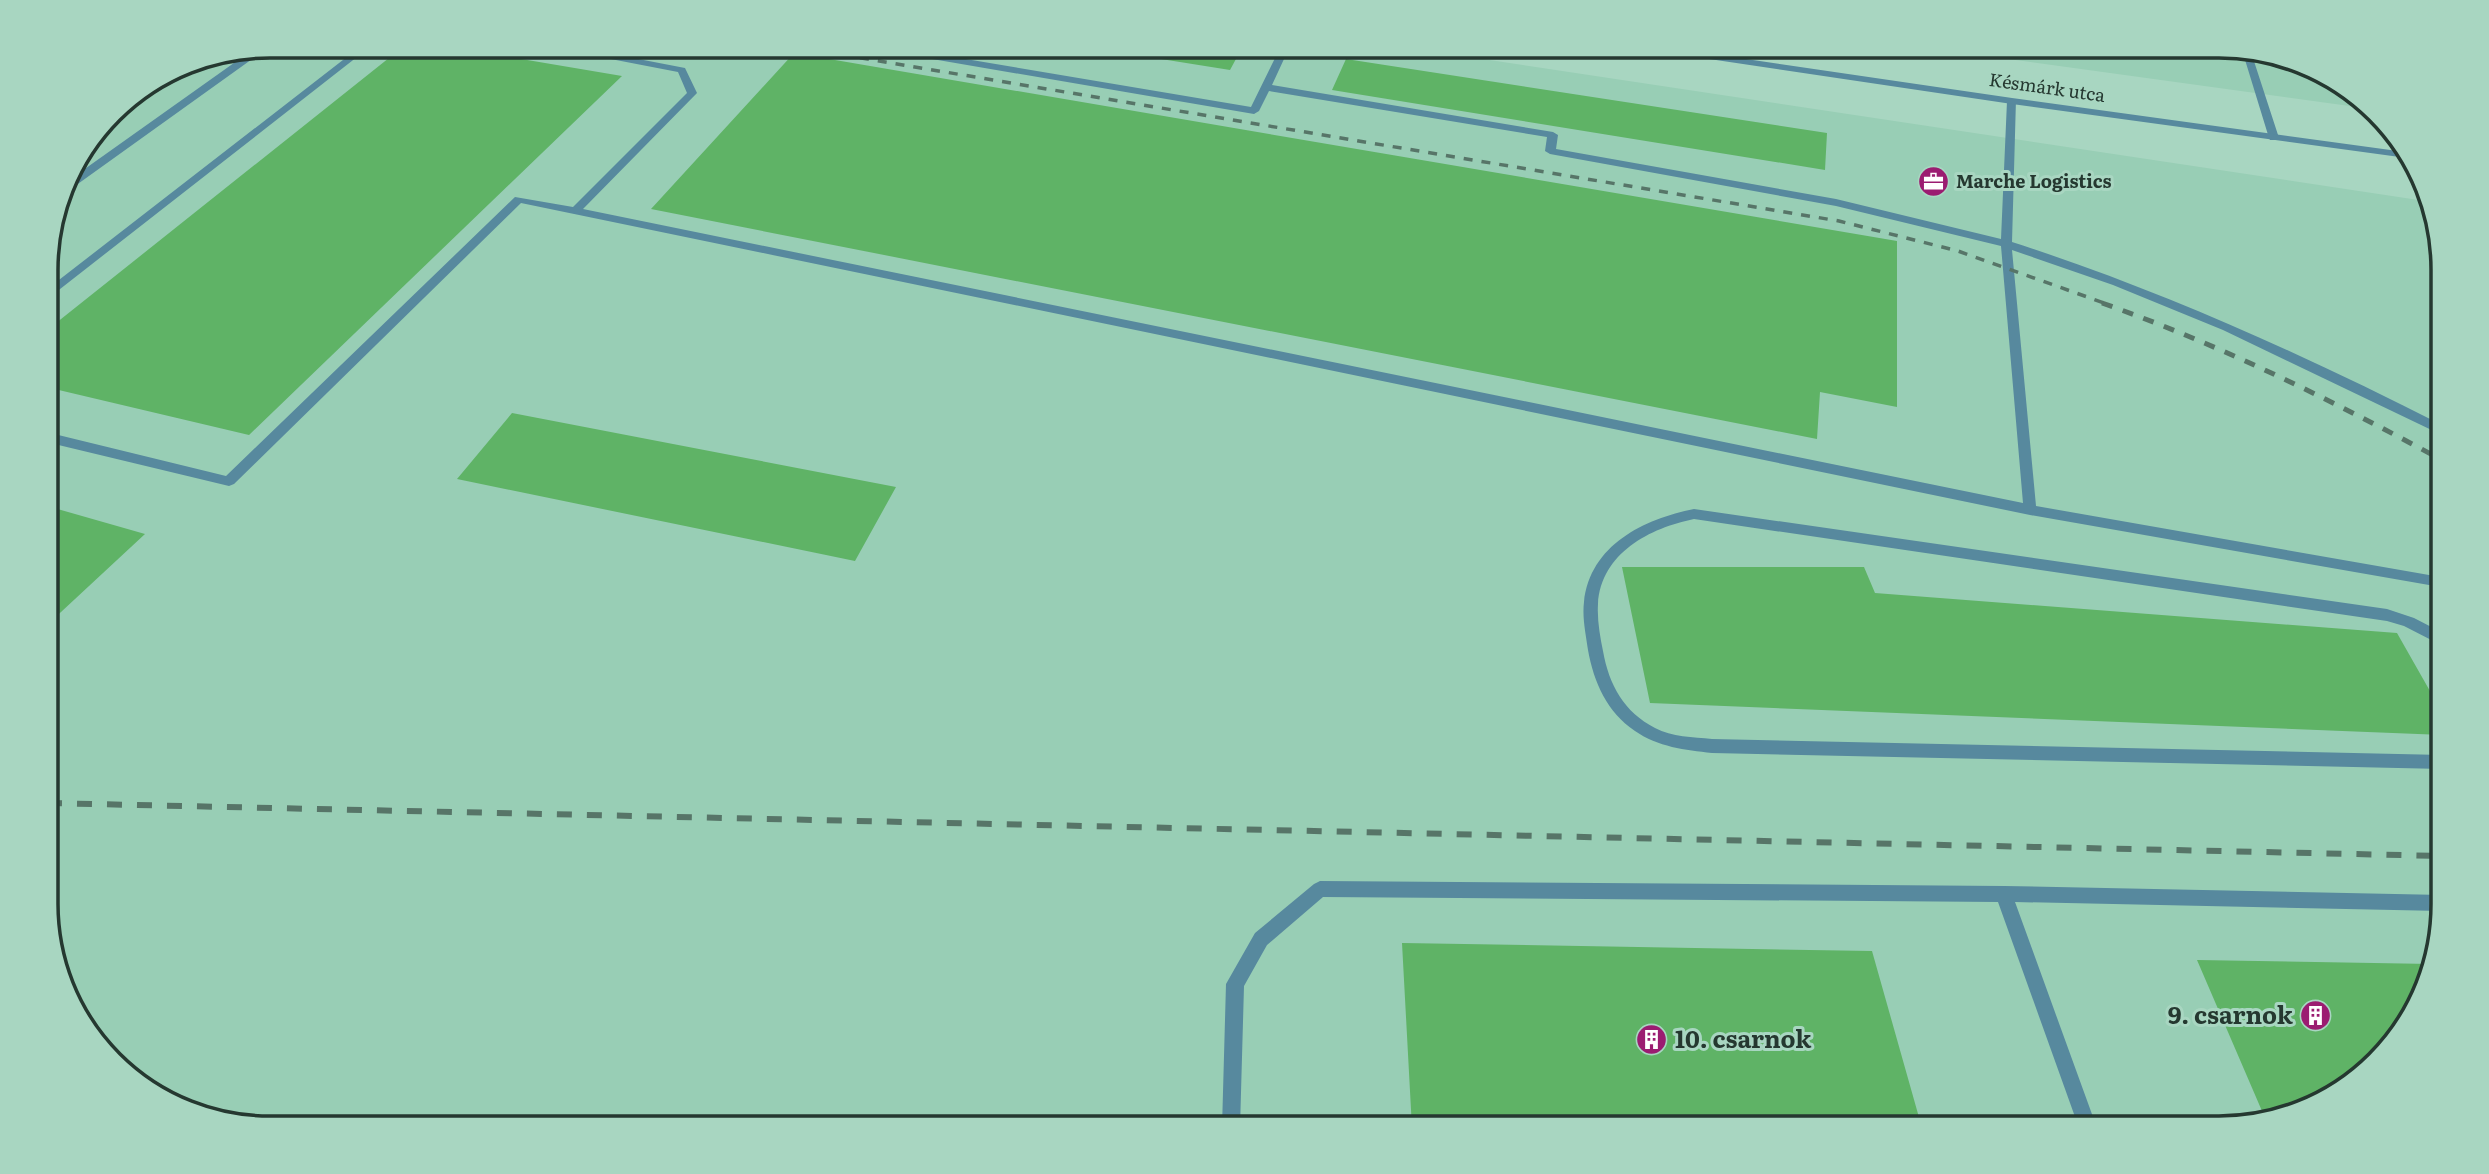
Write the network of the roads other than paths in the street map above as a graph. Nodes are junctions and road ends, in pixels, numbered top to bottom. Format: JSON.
{"nodes":[{"id":1,"x":351,"y":58,"type":"edge"},
{"id":2,"x":620,"y":58,"type":"edge"},
{"id":3,"x":944,"y":58,"type":"edge"},
{"id":4,"x":1280,"y":58,"type":"edge"},
{"id":5,"x":1723,"y":58,"type":"edge"},
{"id":6,"x":244,"y":60,"type":"edge"},
{"id":7,"x":2249,"y":60,"type":"edge"},
{"id":8,"x":1265,"y":87,"type":"junction"},
{"id":9,"x":2012,"y":101,"type":"junction"},
{"id":10,"x":2274,"y":138,"type":"junction"},
{"id":11,"x":2396,"y":154,"type":"edge"},
{"id":12,"x":79,"y":178,"type":"edge"},
{"id":13,"x":576,"y":210,"type":"junction"},
{"id":14,"x":2006,"y":245,"type":"junction"},
{"id":15,"x":58,"y":287,"type":"edge"},
{"id":16,"x":2431,"y":424,"type":"edge"},
{"id":17,"x":58,"y":440,"type":"edge"},
{"id":18,"x":2030,"y":510,"type":"junction"},
{"id":19,"x":2429,"y":580,"type":"dead end"},
{"id":20,"x":2431,"y":634,"type":"edge"},
{"id":21,"x":2431,"y":762,"type":"edge"},
{"id":22,"x":2004,"y":894,"type":"junction"},
{"id":23,"x":2431,"y":903,"type":"edge"},
{"id":24,"x":1231,"y":1116,"type":"edge"},
{"id":25,"x":2084,"y":1116,"type":"edge"}],
"edges":[{"from":1,"to":15,"type":"street"},
{"from":2,"to":13,"type":"street"},
{"from":3,"to":8,"type":"street"},
{"from":4,"to":8,"type":"street"},
{"from":5,"to":9,"type":"street","name":"Késmárk utca"},
{"from":6,"to":12,"type":"street"},
{"from":7,"to":10,"type":"street"},
{"from":8,"to":14,"type":"street"},
{"from":9,"to":10,"type":"street","name":"Késmárk utca"},
{"from":9,"to":14,"type":"street"},
{"from":10,"to":11,"type":"street","name":"Késmárk utca"},
{"from":13,"to":17,"type":"street"},
{"from":13,"to":18,"type":"street"},
{"from":14,"to":16,"type":"street"},
{"from":14,"to":18,"type":"street"},
{"from":18,"to":19,"type":"street"},
{"from":20,"to":21,"type":"street"},
{"from":22,"to":23,"type":"street"},
{"from":22,"to":24,"type":"street"},
{"from":22,"to":25,"type":"street"}]}
